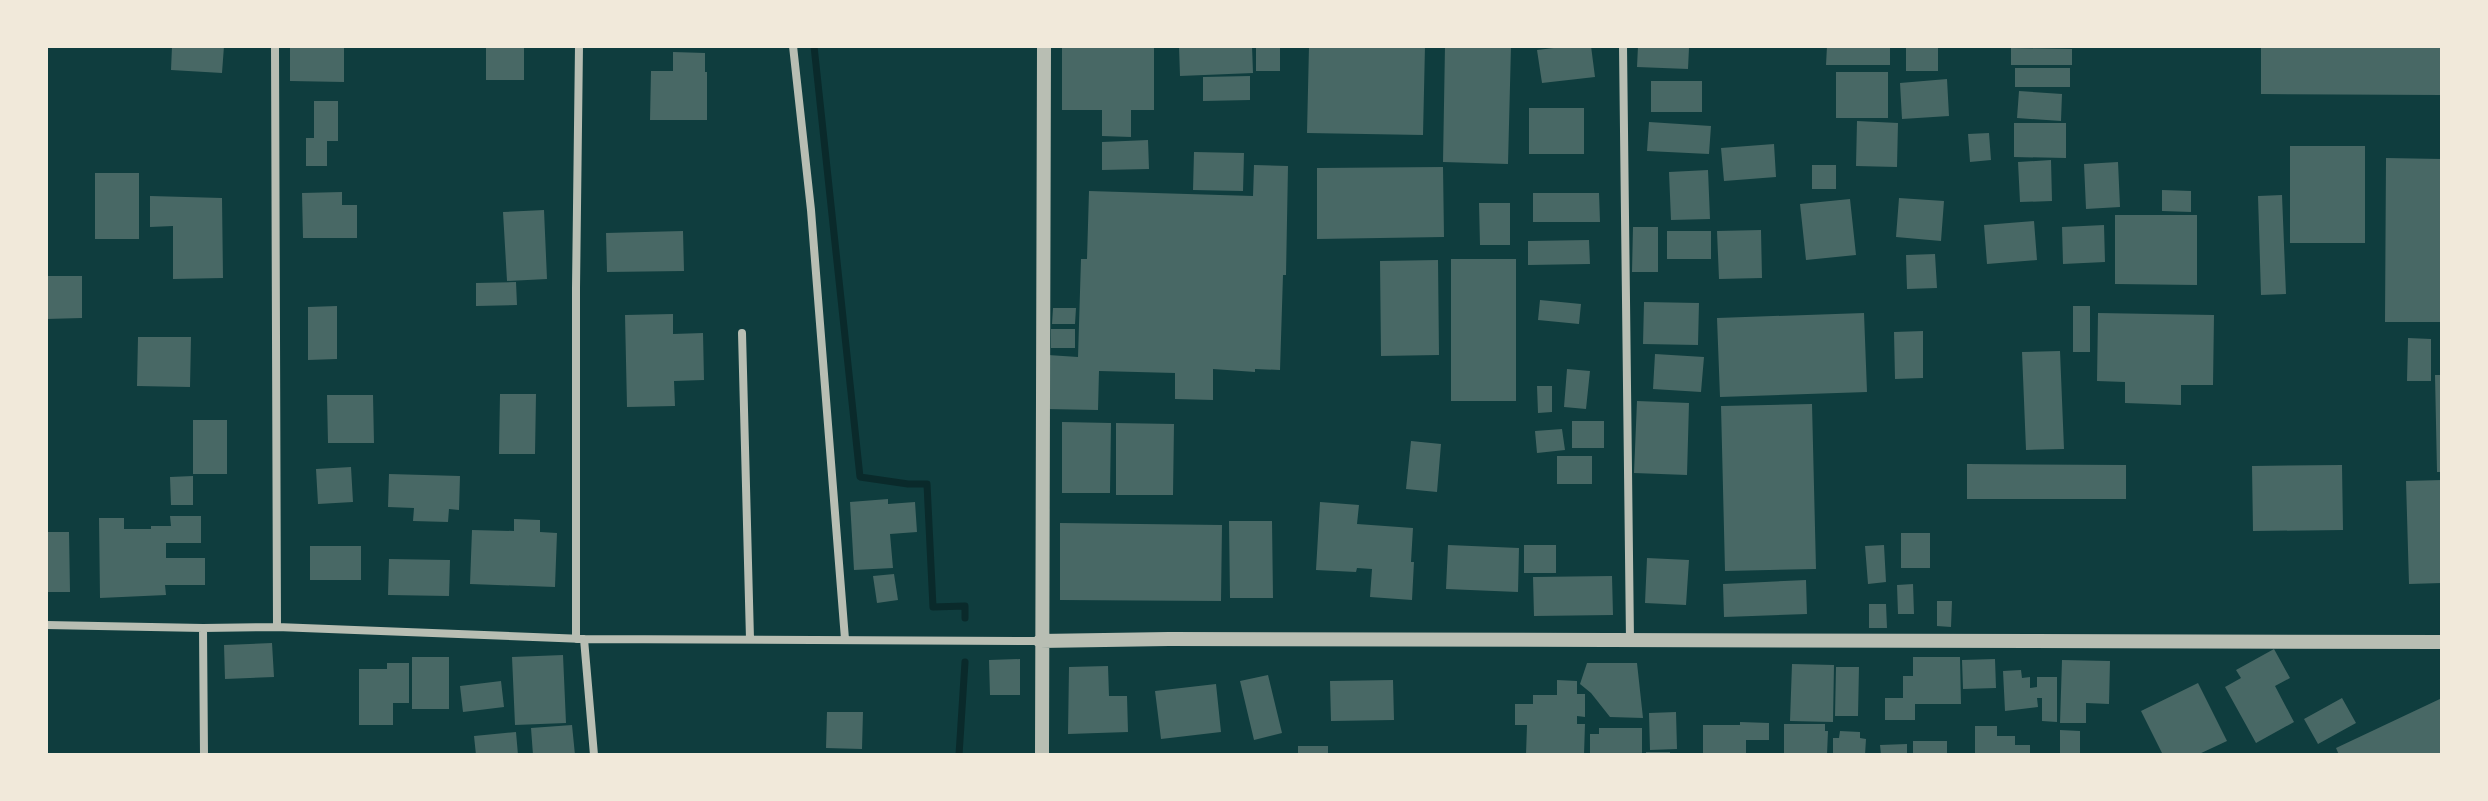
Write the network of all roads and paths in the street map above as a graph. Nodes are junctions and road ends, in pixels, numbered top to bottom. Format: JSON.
{"nodes":[{"id":1,"x":275,"y":46,"type":"edge"},
{"id":2,"x":579,"y":46,"type":"edge"},
{"id":3,"x":793,"y":46,"type":"edge"},
{"id":4,"x":1044,"y":46,"type":"edge"},
{"id":5,"x":1623,"y":46,"type":"edge"},
{"id":6,"x":742,"y":333,"type":"dead end"},
{"id":7,"x":46,"y":625,"type":"edge"},
{"id":8,"x":277,"y":627,"type":"junction"},
{"id":9,"x":203,"y":628,"type":"junction"},
{"id":10,"x":580,"y":639,"type":"junction"},
{"id":11,"x":750,"y":639,"type":"junction"},
{"id":12,"x":845,"y":639,"type":"junction"},
{"id":13,"x":1630,"y":640,"type":"junction"},
{"id":14,"x":1040,"y":641,"type":"junction"},
{"id":15,"x":2442,"y":642,"type":"edge"},
{"id":16,"x":204,"y":755,"type":"edge"},
{"id":17,"x":594,"y":755,"type":"edge"},
{"id":18,"x":1042,"y":755,"type":"edge"}],
"edges":[{"from":1,"to":8,"type":"street"},
{"from":2,"to":10,"type":"street"},
{"from":3,"to":12,"type":"street"},
{"from":4,"to":14,"type":"street"},
{"from":5,"to":13,"type":"street"},
{"from":6,"to":11,"type":"street"},
{"from":7,"to":9,"type":"street"},
{"from":8,"to":9,"type":"street"},
{"from":8,"to":10,"type":"street"},
{"from":9,"to":16,"type":"street"},
{"from":10,"to":11,"type":"street"},
{"from":10,"to":17,"type":"street"},
{"from":11,"to":12,"type":"street"},
{"from":12,"to":14,"type":"street"},
{"from":13,"to":14,"type":"street"},
{"from":13,"to":15,"type":"street"},
{"from":14,"to":18,"type":"street"}]}
